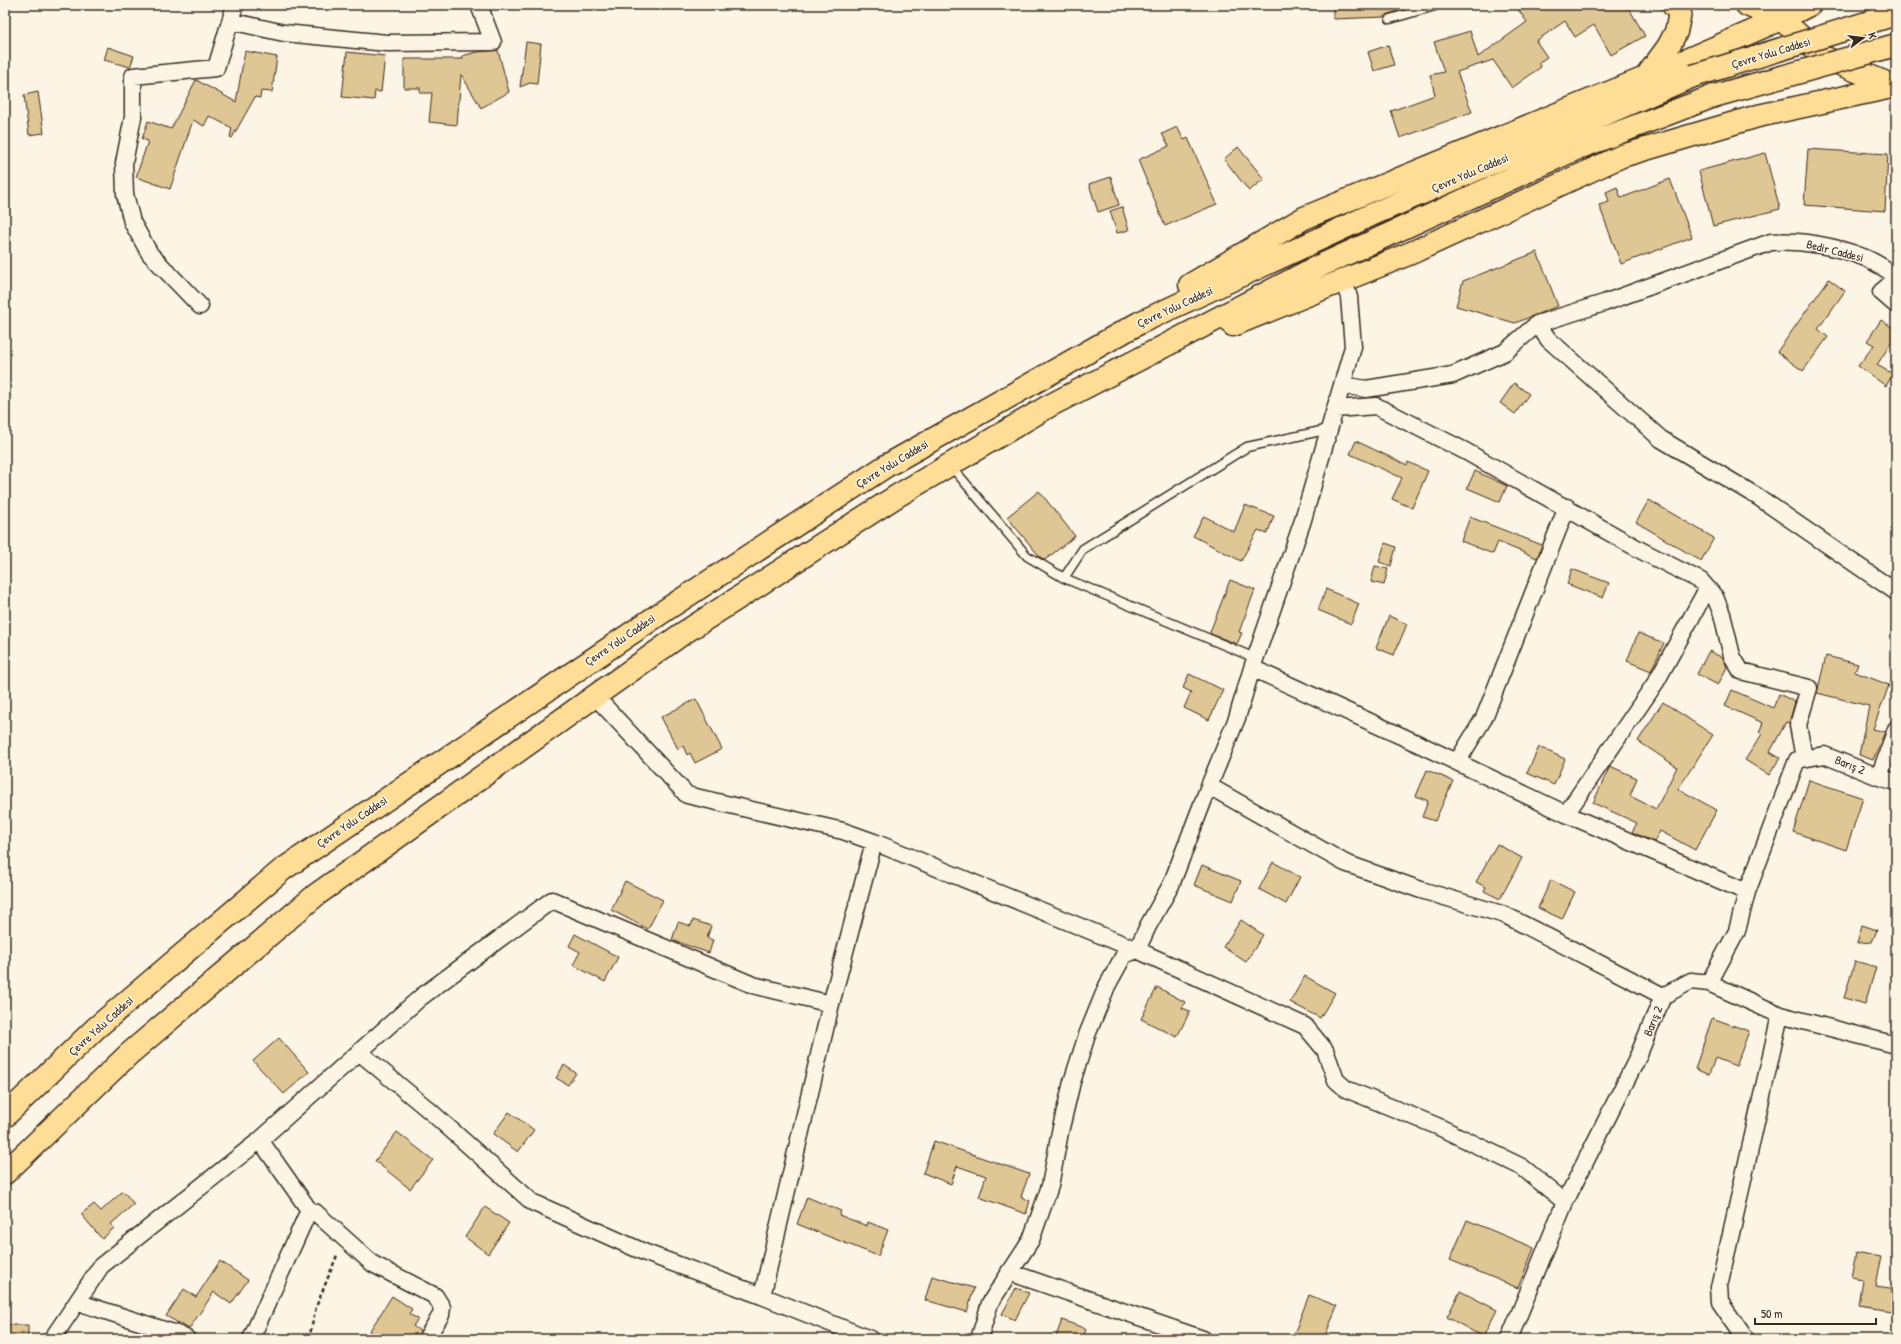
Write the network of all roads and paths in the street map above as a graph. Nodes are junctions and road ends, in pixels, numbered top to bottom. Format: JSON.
{"nodes":[{"id":1,"x":236,"y":5,"type":"edge"},
{"id":2,"x":479,"y":5,"type":"edge"},
{"id":3,"x":1438,"y":5,"type":"edge"},
{"id":4,"x":1673,"y":5,"type":"edge"},
{"id":5,"x":1747,"y":5,"type":"edge"},
{"id":6,"x":1809,"y":5,"type":"edge"},
{"id":7,"x":1821,"y":5,"type":"edge"},
{"id":8,"x":1896,"y":14,"type":"edge"},
{"id":9,"x":1390,"y":19,"type":"dead end"},
{"id":10,"x":1781,"y":19,"type":"junction"},
{"id":11,"x":230,"y":21,"type":"junction"},
{"id":12,"x":1896,"y":45,"type":"edge"},
{"id":13,"x":1823,"y":57,"type":"junction"},
{"id":14,"x":1646,"y":78,"type":"junction"},
{"id":15,"x":1895,"y":90,"type":"edge"},
{"id":16,"x":1896,"y":275,"type":"edge"},
{"id":17,"x":1896,"y":279,"type":"edge"},
{"id":18,"x":1343,"y":280,"type":"junction"},
{"id":19,"x":1896,"y":305,"type":"edge"},
{"id":20,"x":200,"y":306,"type":"dead end"},
{"id":21,"x":1139,"y":323,"type":"junction"},
{"id":22,"x":1537,"y":324,"type":"junction"},
{"id":23,"x":1152,"y":352,"type":"junction"},
{"id":24,"x":1342,"y":385,"type":"junction"},
{"id":25,"x":1335,"y":409,"type":"junction"},
{"id":26,"x":1330,"y":429,"type":"junction"},
{"id":27,"x":950,"y":465,"type":"junction"},
{"id":28,"x":1567,"y":507,"type":"junction"},
{"id":29,"x":1064,"y":578,"type":"junction"},
{"id":30,"x":1707,"y":588,"type":"junction"},
{"id":31,"x":1896,"y":592,"type":"edge"},
{"id":32,"x":1253,"y":663,"type":"junction"},
{"id":33,"x":595,"y":696,"type":"junction"},
{"id":34,"x":1896,"y":729,"type":"edge"},
{"id":35,"x":1804,"y":758,"type":"junction"},
{"id":36,"x":1457,"y":762,"type":"junction"},
{"id":37,"x":1879,"y":777,"type":"junction"},
{"id":38,"x":1896,"y":782,"type":"edge"},
{"id":39,"x":1209,"y":786,"type":"junction"},
{"id":40,"x":1566,"y":814,"type":"junction"},
{"id":41,"x":874,"y":842,"type":"junction"},
{"id":42,"x":1747,"y":892,"type":"junction"},
{"id":43,"x":1137,"y":950,"type":"junction"},
{"id":44,"x":1709,"y":983,"type":"junction"},
{"id":45,"x":1663,"y":996,"type":"junction"},
{"id":46,"x":831,"y":1004,"type":"junction"},
{"id":47,"x":1780,"y":1015,"type":"junction"},
{"id":48,"x":1896,"y":1045,"type":"edge"},
{"id":49,"x":359,"y":1052,"type":"junction"},
{"id":50,"x":41,"y":1081,"type":"junction"},
{"id":51,"x":5,"y":1110,"type":"edge"},
{"id":52,"x":5,"y":1116,"type":"edge"},
{"id":53,"x":260,"y":1140,"type":"junction"},
{"id":54,"x":6,"y":1172,"type":"edge"},
{"id":55,"x":1566,"y":1202,"type":"junction"},
{"id":56,"x":309,"y":1210,"type":"junction"},
{"id":57,"x":344,"y":1238,"type":"junction"},
{"id":58,"x":1009,"y":1272,"type":"junction"},
{"id":59,"x":762,"y":1296,"type":"junction"},
{"id":60,"x":77,"y":1302,"type":"junction"},
{"id":61,"x":52,"y":1339,"type":"edge"},
{"id":62,"x":187,"y":1339,"type":"edge"},
{"id":63,"x":251,"y":1339,"type":"edge"},
{"id":64,"x":309,"y":1339,"type":"edge"},
{"id":65,"x":426,"y":1339,"type":"edge"},
{"id":66,"x":870,"y":1339,"type":"edge"},
{"id":67,"x":979,"y":1339,"type":"edge"},
{"id":68,"x":1203,"y":1339,"type":"edge"},
{"id":69,"x":1510,"y":1339,"type":"edge"},
{"id":70,"x":1746,"y":1339,"type":"edge"}],
"edges":[{"from":1,"to":11,"type":"street"},
{"from":2,"to":11,"type":"street"},
{"from":3,"to":9,"type":"lane"},
{"from":4,"to":14,"type":"highway"},
{"from":5,"to":10,"type":"highway","name":"Çevre Yolu Caddesi"},
{"from":6,"to":10,"type":"highway"},
{"from":7,"to":13,"type":"highway"},
{"from":8,"to":21,"type":"highway","name":"Çevre Yolu Caddesi","bridge":true},
{"from":10,"to":13,"type":"highway","name":"Çevre Yolu Caddesi"},
{"from":10,"to":14,"type":"highway"},
{"from":11,"to":20,"type":"street"},
{"from":12,"to":23,"type":"highway","name":"Çevre Yolu Caddesi","bridge":true},
{"from":13,"to":15,"type":"highway","name":"Çevre Yolu Caddesi"},
{"from":14,"to":21,"type":"highway"},
{"from":15,"to":18,"type":"highway"},
{"from":16,"to":22,"type":"street","name":"Bedir Caddesi"},
{"from":17,"to":19,"type":"street"},
{"from":18,"to":23,"type":"highway"},
{"from":18,"to":24,"type":"street"},
{"from":21,"to":50,"type":"highway","name":"Çevre Yolu Caddesi"},
{"from":22,"to":24,"type":"street"},
{"from":22,"to":31,"type":"street"},
{"from":23,"to":27,"type":"highway","name":"Çevre Yolu Caddesi"},
{"from":24,"to":25,"type":"street"},
{"from":25,"to":26,"type":"street"},
{"from":25,"to":28,"type":"street"},
{"from":26,"to":29,"type":"lane"},
{"from":26,"to":32,"type":"street"},
{"from":27,"to":29,"type":"lane"},
{"from":27,"to":33,"type":"highway","name":"Çevre Yolu Caddesi"},
{"from":28,"to":30,"type":"street"},
{"from":28,"to":36,"type":"street"},
{"from":29,"to":32,"type":"lane"},
{"from":30,"to":35,"type":"street"},
{"from":30,"to":40,"type":"street"},
{"from":32,"to":36,"type":"street"},
{"from":32,"to":39,"type":"street"},
{"from":33,"to":41,"type":"street"},
{"from":33,"to":54,"type":"highway","name":"Çevre Yolu Caddesi"},
{"from":34,"to":37,"type":"street"},
{"from":35,"to":37,"type":"street","name":"Barış 2"},
{"from":35,"to":42,"type":"street"},
{"from":36,"to":40,"type":"street"},
{"from":37,"to":38,"type":"street","name":"Barış 2"},
{"from":39,"to":43,"type":"street"},
{"from":39,"to":45,"type":"street"},
{"from":40,"to":42,"type":"street"},
{"from":41,"to":43,"type":"street"},
{"from":41,"to":46,"type":"street"},
{"from":42,"to":44,"type":"street"},
{"from":43,"to":55,"type":"street"},
{"from":43,"to":58,"type":"street"},
{"from":44,"to":45,"type":"street","name":"Barış 2"},
{"from":44,"to":47,"type":"street"},
{"from":45,"to":55,"type":"street","name":"Barış 2"},
{"from":46,"to":49,"type":"street"},
{"from":46,"to":59,"type":"street"},
{"from":47,"to":48,"type":"street"},
{"from":47,"to":70,"type":"street"},
{"from":49,"to":53,"type":"street"},
{"from":49,"to":59,"type":"street"},
{"from":50,"to":51,"type":"highway"},
{"from":50,"to":52,"type":"highway","name":"Çevre Yolu Caddesi"},
{"from":53,"to":56,"type":"street"},
{"from":53,"to":60,"type":"street"},
{"from":55,"to":69,"type":"street","name":"Barış 2"},
{"from":56,"to":57,"type":"street"},
{"from":56,"to":63,"type":"street"},
{"from":57,"to":64,"type":"path"},
{"from":57,"to":65,"type":"street"},
{"from":58,"to":67,"type":"street"},
{"from":58,"to":68,"type":"street"},
{"from":59,"to":66,"type":"street"},
{"from":60,"to":61,"type":"street"},
{"from":60,"to":62,"type":"street"}]}
